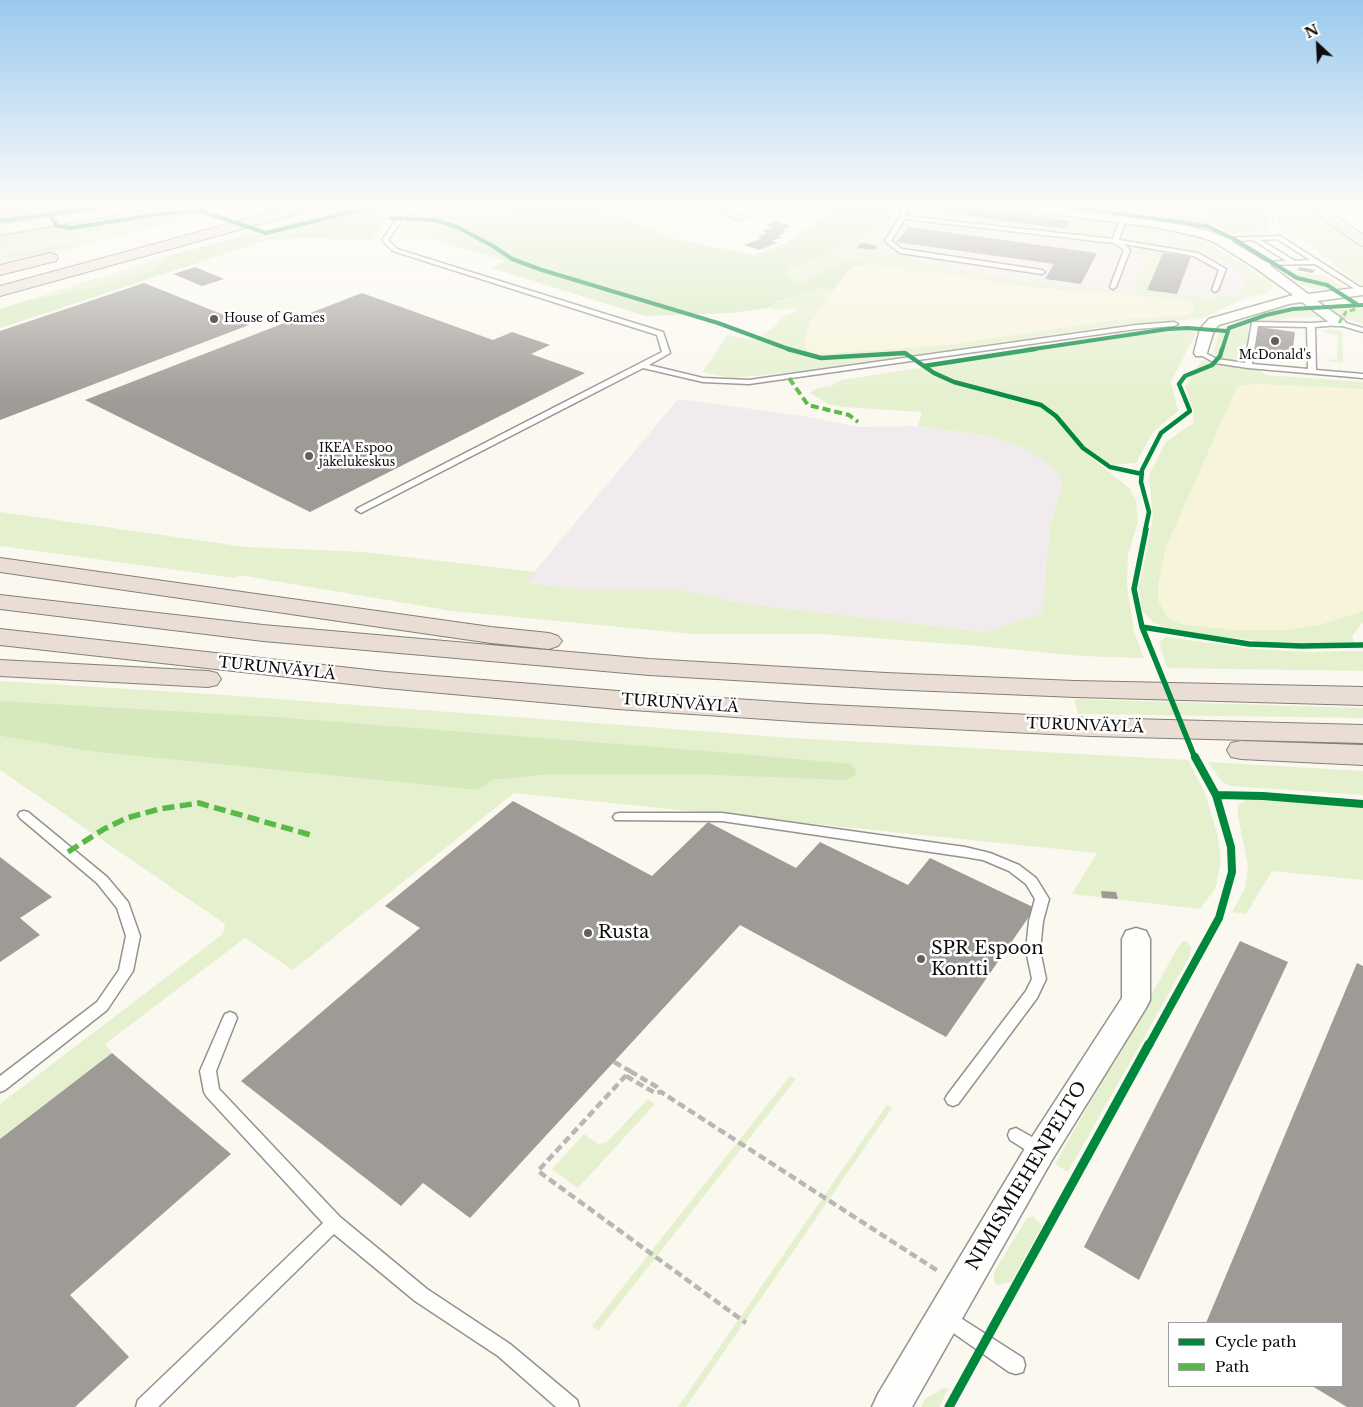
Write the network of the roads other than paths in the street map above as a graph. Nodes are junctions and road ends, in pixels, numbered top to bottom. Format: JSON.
{"nodes":[{"id":1,"x":19,"y":273,"type":"edge"},
{"id":2,"x":65,"y":273,"type":"edge"},
{"id":3,"x":97,"y":273,"type":"edge"},
{"id":4,"x":466,"y":273,"type":"edge"},
{"id":5,"x":1118,"y":273,"type":"edge"},
{"id":6,"x":1222,"y":273,"type":"edge"},
{"id":7,"x":1270,"y":273,"type":"edge"},
{"id":8,"x":1332,"y":273,"type":"edge"},
{"id":9,"x":0,"y":278,"type":"edge"},
{"id":10,"x":1113,"y":287,"type":"dead end"},
{"id":11,"x":1215,"y":290,"type":"dead end"},
{"id":12,"x":0,"y":291,"type":"edge"},
{"id":13,"x":1363,"y":293,"type":"edge"},
{"id":14,"x":1304,"y":298,"type":"junction"},
{"id":15,"x":0,"y":302,"type":"edge"},
{"id":16,"x":1339,"y":323,"type":"junction"},
{"id":17,"x":1174,"y":324,"type":"dead end"},
{"id":18,"x":1311,"y":325,"type":"junction"},
{"id":19,"x":1363,"y":330,"type":"edge"},
{"id":20,"x":1201,"y":353,"type":"joint"},
{"id":21,"x":642,"y":365,"type":"junction"},
{"id":22,"x":1248,"y":366,"type":"junction"},
{"id":23,"x":1312,"y":372,"type":"junction"},
{"id":24,"x":1363,"y":376,"type":"edge"},
{"id":25,"x":361,"y":510,"type":"dead end"},
{"id":26,"x":0,"y":564,"type":"edge"},
{"id":27,"x":0,"y":602,"type":"edge"},
{"id":28,"x":0,"y":637,"type":"edge"},
{"id":29,"x":0,"y":668,"type":"edge"},
{"id":30,"x":386,"y":680,"type":"junction"},
{"id":31,"x":1363,"y":680,"type":"edge"},
{"id":32,"x":886,"y":681,"type":"junction"},
{"id":33,"x":1075,"y":689,"type":"junction"},
{"id":34,"x":1363,"y":696,"type":"edge"},
{"id":35,"x":1091,"y":727,"type":"junction"},
{"id":36,"x":1363,"y":734,"type":"edge"},
{"id":37,"x":1363,"y":755,"type":"edge"},
{"id":38,"x":24,"y":815,"type":"dead end"},
{"id":39,"x":619,"y":817,"type":"dead end"},
{"id":40,"x":1136,"y":939,"type":"dead end"},
{"id":41,"x":230,"y":1018,"type":"dead end"},
{"id":42,"x":0,"y":1085,"type":"edge"},
{"id":43,"x":954,"y":1099,"type":"dead end"},
{"id":44,"x":334,"y":1223,"type":"junction"},
{"id":45,"x":944,"y":1316,"type":"junction"},
{"id":46,"x":1016,"y":1365,"type":"dead end"},
{"id":47,"x":145,"y":1407,"type":"edge"},
{"id":48,"x":570,"y":1407,"type":"edge"},
{"id":49,"x":891,"y":1407,"type":"edge"}],
"edges":[{"from":1,"to":9,"type":"highway"},
{"from":2,"to":12,"type":"highway"},
{"from":3,"to":15,"type":"highway"},
{"from":4,"to":21,"type":"lane"},
{"from":5,"to":10,"type":"lane"},
{"from":6,"to":11,"type":"lane"},
{"from":7,"to":14,"type":"street"},
{"from":8,"to":13,"type":"lane"},
{"from":13,"to":14,"type":"street"},
{"from":14,"to":16,"type":"street"},
{"from":14,"to":20,"type":"street"},
{"from":16,"to":18,"type":"lane"},
{"from":16,"to":19,"type":"lane"},
{"from":17,"to":21,"type":"lane"},
{"from":18,"to":22,"type":"lane"},
{"from":18,"to":23,"type":"lane"},
{"from":20,"to":22,"type":"lane"},
{"from":21,"to":25,"type":"lane"},
{"from":22,"to":23,"type":"lane"},
{"from":23,"to":24,"type":"lane"},
{"from":26,"to":32,"type":"highway"},
{"from":27,"to":32,"type":"highway"},
{"from":28,"to":30,"type":"highway","name":"TURUNVÄYLÄ"},
{"from":29,"to":30,"type":"highway"},
{"from":30,"to":35,"type":"highway","name":"TURUNVÄYLÄ"},
{"from":31,"to":33,"type":"highway"},
{"from":32,"to":33,"type":"highway"},
{"from":33,"to":34,"type":"highway"},
{"from":35,"to":36,"type":"highway","name":"TURUNVÄYLÄ"},
{"from":35,"to":37,"type":"highway"},
{"from":38,"to":42,"type":"lane"},
{"from":39,"to":43,"type":"lane"},
{"from":40,"to":45,"type":"street","name":"NIMISMIEHENPELTO"},
{"from":41,"to":44,"type":"lane"},
{"from":44,"to":47,"type":"lane"},
{"from":44,"to":48,"type":"lane"},
{"from":45,"to":46,"type":"lane"},
{"from":45,"to":49,"type":"street","name":"NIMISMIEHENPELTO"}]}
